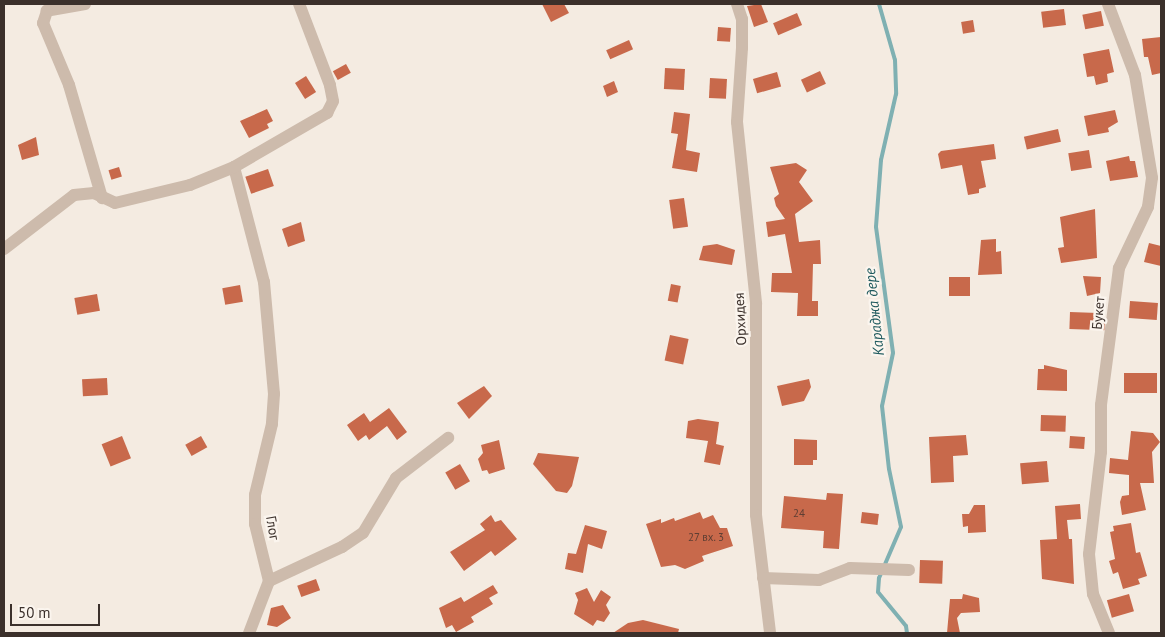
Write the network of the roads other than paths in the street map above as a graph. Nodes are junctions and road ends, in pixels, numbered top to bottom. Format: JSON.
{"nodes":[{"id":1,"x":85,"y":4,"type":"edge"},
{"id":2,"x":299,"y":4,"type":"edge"},
{"id":3,"x":737,"y":4,"type":"edge"},
{"id":4,"x":1108,"y":4,"type":"edge"},
{"id":5,"x":234,"y":167,"type":"junction"},
{"id":6,"x":102,"y":198,"type":"junction"},
{"id":7,"x":4,"y":249,"type":"edge"},
{"id":8,"x":448,"y":438,"type":"dead end"},
{"id":9,"x":909,"y":570,"type":"dead end"},
{"id":10,"x":763,"y":578,"type":"junction"},
{"id":11,"x":269,"y":581,"type":"junction"},
{"id":12,"x":249,"y":633,"type":"edge"},
{"id":13,"x":770,"y":633,"type":"edge"},
{"id":14,"x":1109,"y":633,"type":"edge"}],
"edges":[{"from":1,"to":6,"type":"street"},
{"from":2,"to":5,"type":"street"},
{"from":3,"to":10,"type":"street","name":"Орхидея"},
{"from":4,"to":14,"type":"street","name":"Букет"},
{"from":5,"to":6,"type":"street"},
{"from":5,"to":11,"type":"street","name":"Глог"},
{"from":6,"to":7,"type":"street"},
{"from":8,"to":11,"type":"street"},
{"from":9,"to":10,"type":"street"},
{"from":10,"to":13,"type":"street","name":"Орхидея"},
{"from":11,"to":12,"type":"street"}]}
